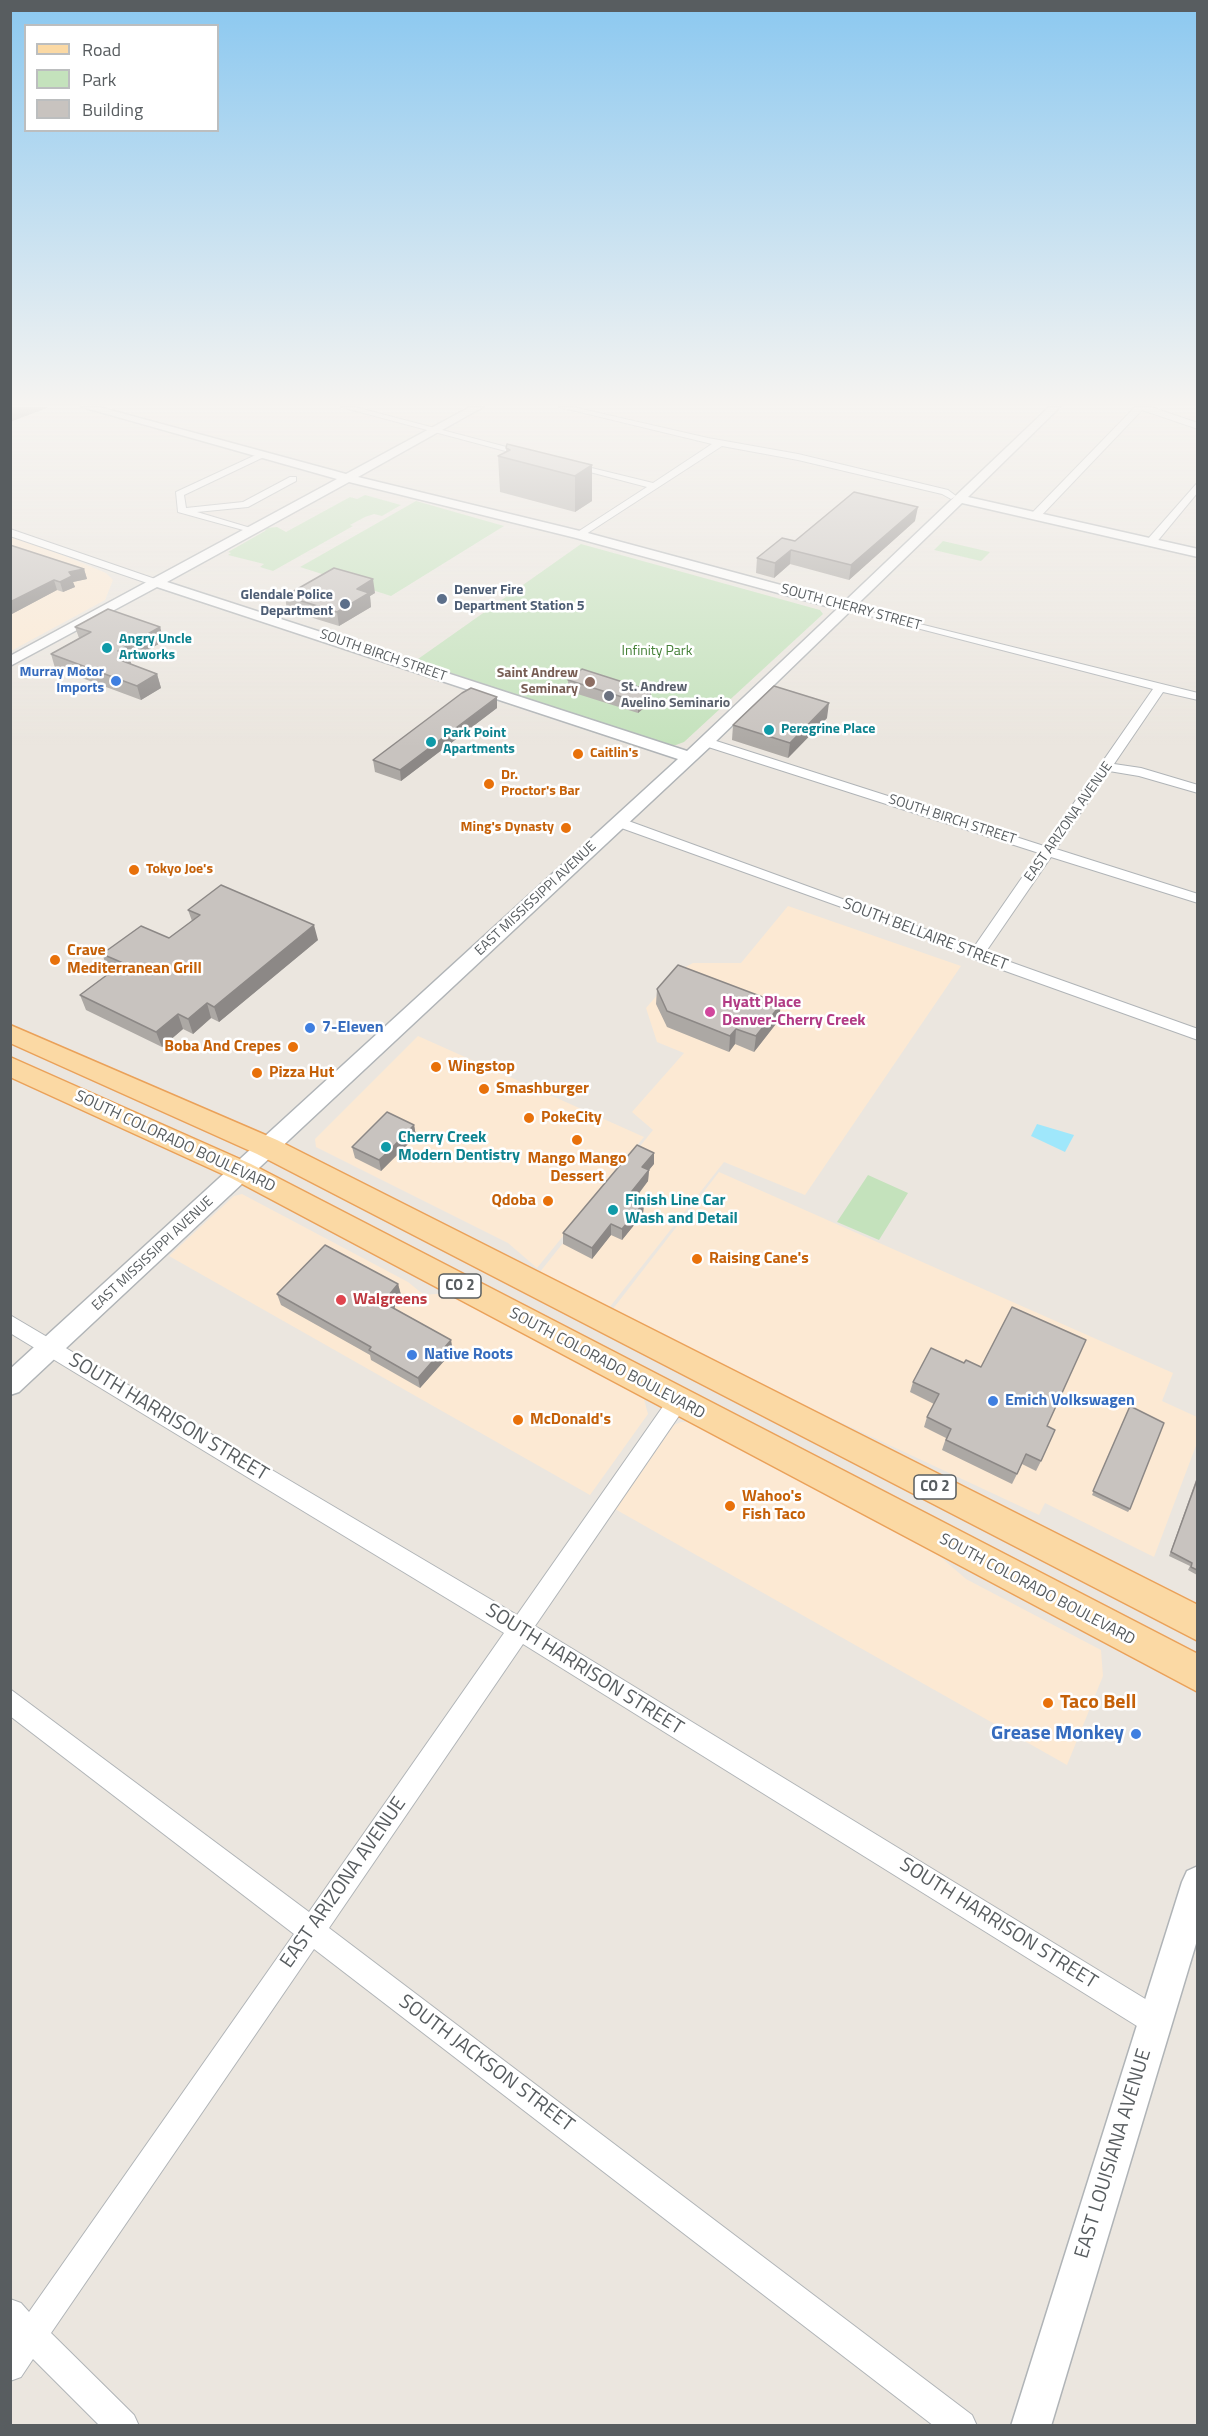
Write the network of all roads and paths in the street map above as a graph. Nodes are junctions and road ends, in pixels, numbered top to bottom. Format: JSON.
{"nodes":[{"id":1,"x":216,"y":521,"type":"edge"},
{"id":2,"x":269,"y":521,"type":"edge"},
{"id":3,"x":522,"y":521,"type":"edge"},
{"id":4,"x":602,"y":521,"type":"edge"},
{"id":5,"x":933,"y":521,"type":"edge"},
{"id":6,"x":1056,"y":521,"type":"edge"},
{"id":7,"x":1168,"y":521,"type":"edge"},
{"id":8,"x":250,"y":531,"type":"junction"},
{"id":9,"x":10,"y":532,"type":"edge"},
{"id":10,"x":580,"y":535,"type":"junction"},
{"id":11,"x":1151,"y":542,"type":"junction"},
{"id":12,"x":1197,"y":553,"type":"edge"},
{"id":13,"x":157,"y":583,"type":"junction"},
{"id":14,"x":847,"y":607,"type":"junction"},
{"id":15,"x":10,"y":662,"type":"edge"},
{"id":16,"x":1160,"y":688,"type":"junction"},
{"id":17,"x":1197,"y":697,"type":"edge"},
{"id":18,"x":706,"y":742,"type":"junction"},
{"id":19,"x":688,"y":758,"type":"junction"},
{"id":20,"x":1108,"y":767,"type":"junction"},
{"id":21,"x":1197,"y":789,"type":"edge"},
{"id":22,"x":618,"y":822,"type":"junction"},
{"id":23,"x":1048,"y":851,"type":"junction"},
{"id":24,"x":1197,"y":899,"type":"edge"},
{"id":25,"x":976,"y":955,"type":"junction"},
{"id":26,"x":10,"y":1033,"type":"edge"},
{"id":27,"x":1197,"y":1035,"type":"edge"},
{"id":28,"x":10,"y":1066,"type":"edge"},
{"id":29,"x":267,"y":1148,"type":"junction"},
{"id":30,"x":241,"y":1171,"type":"junction"},
{"id":31,"x":10,"y":1323,"type":"edge"},
{"id":32,"x":51,"y":1348,"type":"junction"},
{"id":33,"x":10,"y":1385,"type":"edge"},
{"id":34,"x":678,"y":1401,"type":"junction"},
{"id":35,"x":1197,"y":1624,"type":"edge"},
{"id":36,"x":520,"y":1630,"type":"junction"},
{"id":37,"x":1197,"y":1674,"type":"edge"},
{"id":38,"x":10,"y":1701,"type":"edge"},
{"id":39,"x":1197,"y":1882,"type":"edge"},
{"id":40,"x":311,"y":1931,"type":"junction"},
{"id":41,"x":1155,"y":2021,"type":"junction"},
{"id":42,"x":21,"y":2324,"type":"edge"},
{"id":43,"x":10,"y":2366,"type":"edge"},
{"id":44,"x":123,"y":2426,"type":"edge"},
{"id":45,"x":961,"y":2426,"type":"edge"},
{"id":46,"x":1031,"y":2426,"type":"edge"}],
"edges":[{"from":1,"to":8,"type":"street"},
{"from":2,"to":8,"type":"street"},
{"from":3,"to":10,"type":"street","name":"SOUTH CHERRY STREET"},
{"from":4,"to":10,"type":"street"},
{"from":5,"to":14,"type":"street","name":"EAST MISSISSIPPI AVENUE"},
{"from":6,"to":11,"type":"street"},
{"from":7,"to":11,"type":"street"},
{"from":8,"to":13,"type":"street"},
{"from":9,"to":13,"type":"street","name":"SOUTH BIRCH STREET"},
{"from":10,"to":14,"type":"street","name":"SOUTH CHERRY STREET"},
{"from":11,"to":12,"type":"street"},
{"from":13,"to":15,"type":"street"},
{"from":13,"to":19,"type":"street","name":"SOUTH BIRCH STREET"},
{"from":14,"to":16,"type":"street","name":"SOUTH CHERRY STREET"},
{"from":14,"to":18,"type":"street","name":"EAST MISSISSIPPI AVENUE"},
{"from":16,"to":17,"type":"street","name":"SOUTH CHERRY STREET"},
{"from":16,"to":20,"type":"street","name":"EAST ARIZONA AVENUE"},
{"from":18,"to":19,"type":"street","name":"EAST MISSISSIPPI AVENUE"},
{"from":18,"to":23,"type":"street","name":"SOUTH BIRCH STREET"},
{"from":19,"to":22,"type":"street","name":"EAST MISSISSIPPI AVENUE"},
{"from":20,"to":21,"type":"street"},
{"from":20,"to":23,"type":"street","name":"EAST ARIZONA AVENUE"},
{"from":22,"to":25,"type":"street","name":"SOUTH BELLAIRE STREET"},
{"from":22,"to":29,"type":"street","name":"EAST MISSISSIPPI AVENUE"},
{"from":23,"to":24,"type":"street","name":"SOUTH BIRCH STREET"},
{"from":23,"to":25,"type":"street","name":"EAST ARIZONA AVENUE"},
{"from":25,"to":27,"type":"street","name":"SOUTH BELLAIRE STREET"},
{"from":26,"to":29,"type":"main road","name":"SOUTH COLORADO BOULEVARD","number":"CO 2"},
{"from":28,"to":30,"type":"main road","name":"SOUTH COLORADO BOULEVARD","number":"CO 2"},
{"from":29,"to":30,"type":"street","name":"EAST MISSISSIPPI AVENUE"},
{"from":29,"to":35,"type":"main road","name":"SOUTH COLORADO BOULEVARD","number":"CO 2"},
{"from":30,"to":32,"type":"street","name":"EAST MISSISSIPPI AVENUE"},
{"from":30,"to":34,"type":"main road","name":"SOUTH COLORADO BOULEVARD","number":"CO 2"},
{"from":31,"to":32,"type":"street","name":"SOUTH HARRISON STREET"},
{"from":32,"to":33,"type":"street","name":"EAST MISSISSIPPI AVENUE"},
{"from":32,"to":36,"type":"street","name":"SOUTH HARRISON STREET"},
{"from":34,"to":36,"type":"street","name":"EAST ARIZONA AVENUE"},
{"from":34,"to":37,"type":"main road","name":"SOUTH COLORADO BOULEVARD","number":"CO 2"},
{"from":36,"to":40,"type":"street","name":"EAST ARIZONA AVENUE"},
{"from":36,"to":41,"type":"street","name":"SOUTH HARRISON STREET"},
{"from":38,"to":40,"type":"street","name":"SOUTH JACKSON STREET"},
{"from":39,"to":41,"type":"street","name":"EAST LOUISIANA AVENUE"},
{"from":40,"to":42,"type":"street","name":"EAST ARIZONA AVENUE"},
{"from":40,"to":45,"type":"street","name":"SOUTH JACKSON STREET"},
{"from":41,"to":46,"type":"street","name":"EAST LOUISIANA AVENUE"},
{"from":42,"to":43,"type":"street","name":"EAST ARIZONA AVENUE"},
{"from":42,"to":44,"type":"street"}]}
